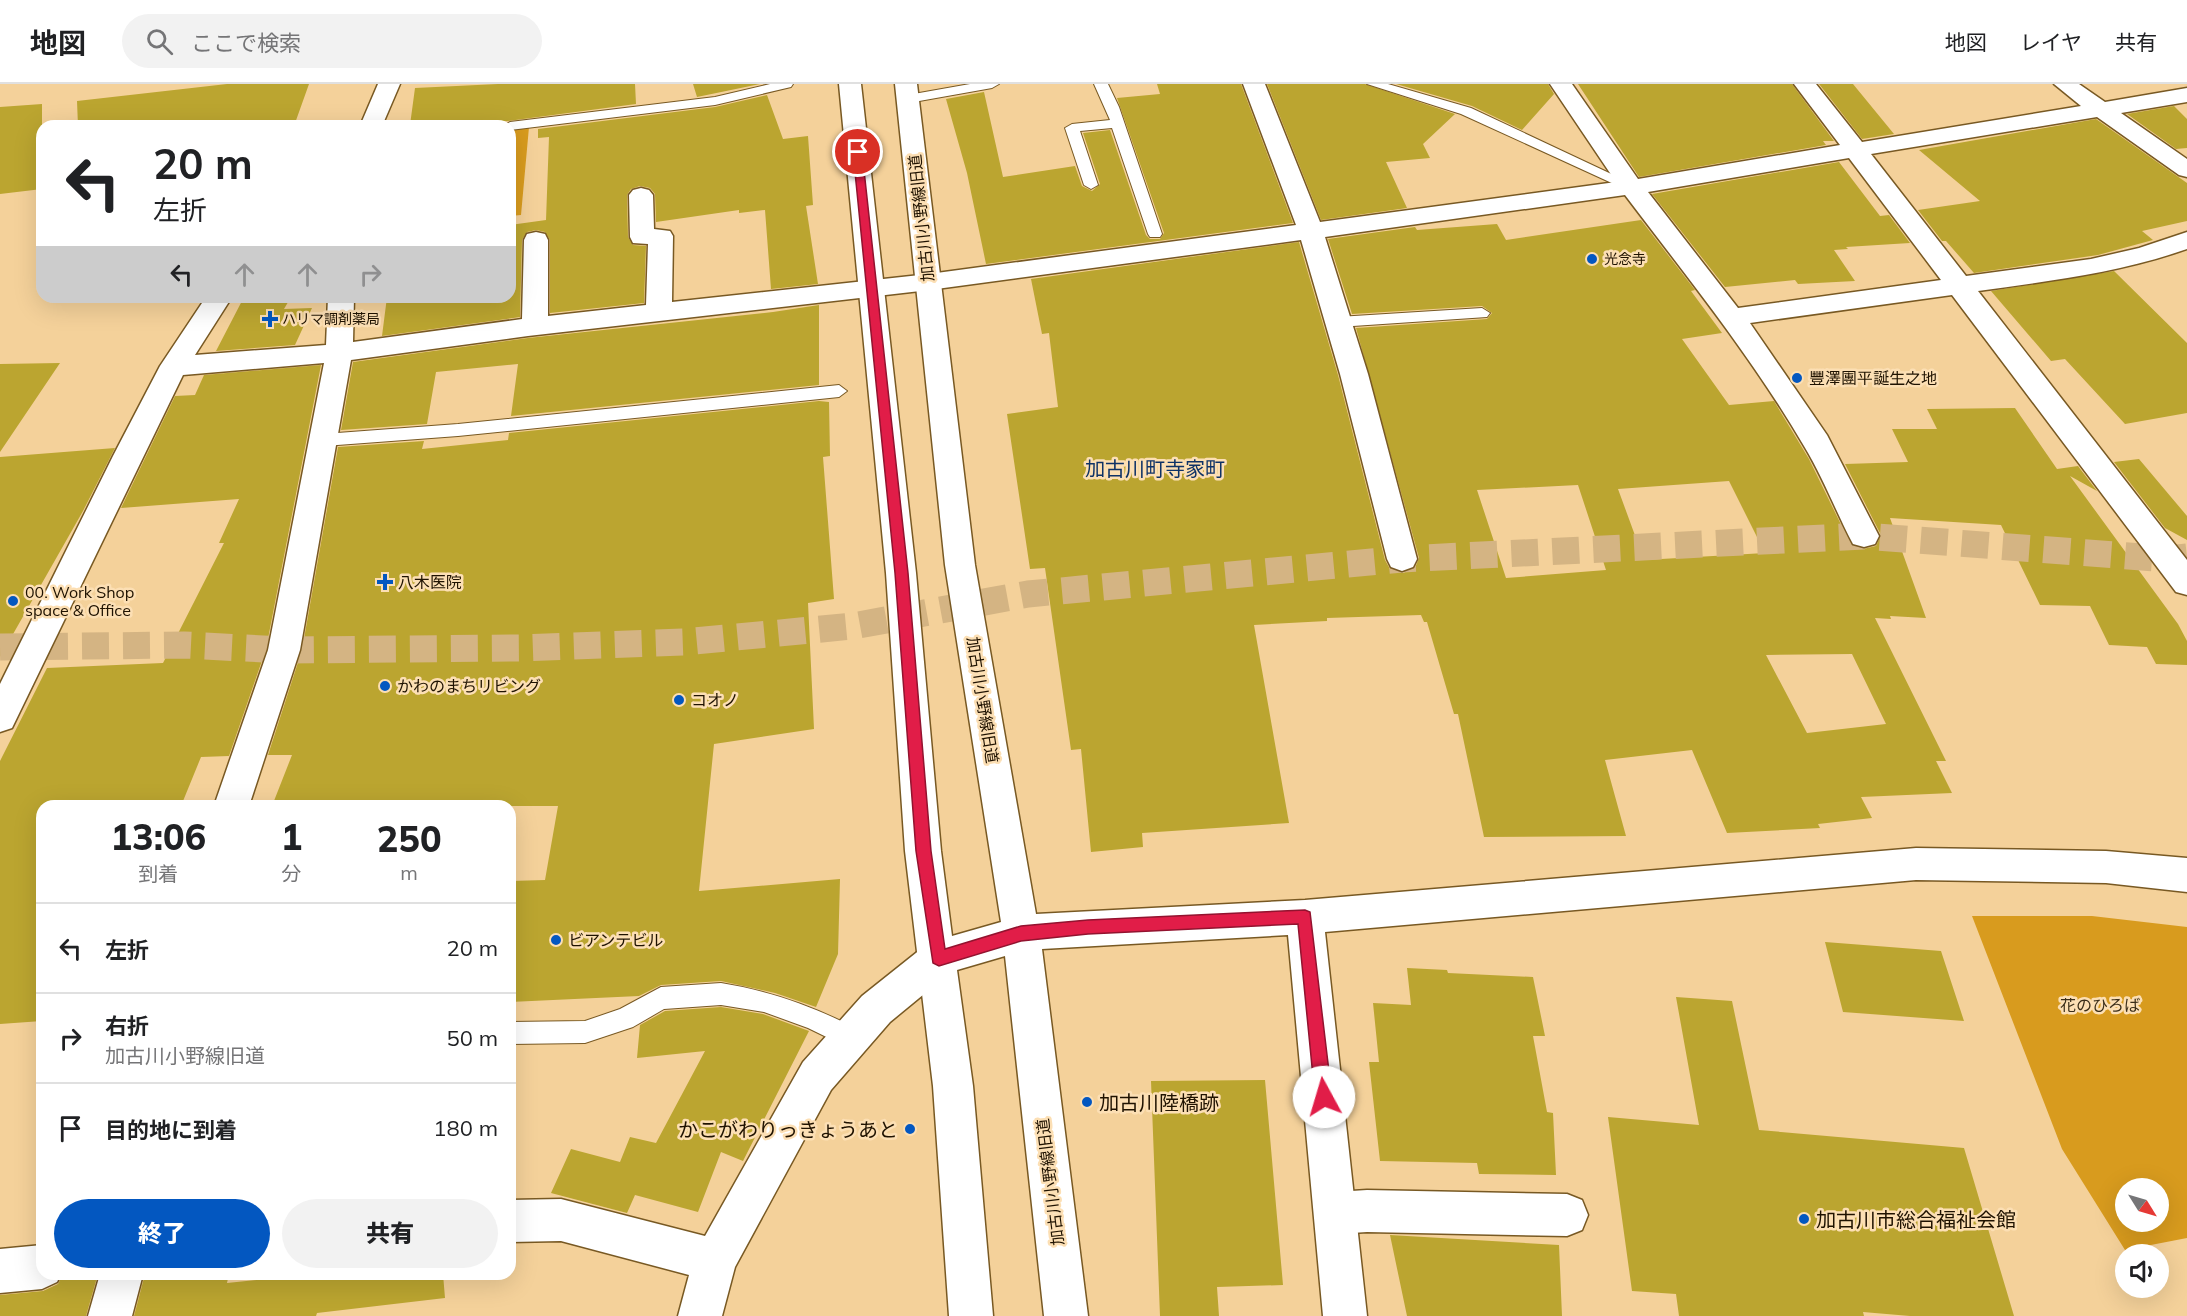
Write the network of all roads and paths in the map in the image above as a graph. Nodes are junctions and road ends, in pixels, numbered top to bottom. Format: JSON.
{"nodes":[{"id":1,"x":389,"y":84,"type":"edge"},
{"id":2,"x":786,"y":84,"type":"edge"},
{"id":3,"x":850,"y":84,"type":"edge"},
{"id":4,"x":992,"y":84,"type":"edge"},
{"id":5,"x":1101,"y":84,"type":"edge"},
{"id":6,"x":1254,"y":84,"type":"edge"},
{"id":7,"x":1374,"y":84,"type":"edge"},
{"id":8,"x":1561,"y":84,"type":"edge"},
{"id":9,"x":1805,"y":84,"type":"edge"},
{"id":10,"x":2066,"y":84,"type":"edge"},
{"id":11,"x":907,"y":91,"type":"edge"},
{"id":12,"x":2181,"y":95,"type":"edge"},
{"id":13,"x":2104,"y":109,"type":"junction"},
{"id":14,"x":372,"y":120,"type":"edge"},
{"id":15,"x":1117,"y":123,"type":"junction"},
{"id":16,"x":516,"y":125,"type":"edge"},
{"id":17,"x":1857,"y":148,"type":"junction"},
{"id":18,"x":2187,"y":170,"type":"edge"},
{"id":19,"x":1091,"y":185,"type":"dead end"},
{"id":20,"x":1632,"y":187,"type":"junction"},
{"id":21,"x":641,"y":195,"type":"dead end"},
{"id":22,"x":1311,"y":231,"type":"junction"},
{"id":23,"x":1155,"y":234,"type":"dead end"},
{"id":24,"x":536,"y":240,"type":"dead end"},
{"id":25,"x":2187,"y":240,"type":"edge"},
{"id":26,"x":929,"y":282,"type":"junction"},
{"id":27,"x":1961,"y":286,"type":"junction"},
{"id":28,"x":873,"y":288,"type":"junction"},
{"id":29,"x":215,"y":303,"type":"edge"},
{"id":30,"x":340,"y":303,"type":"edge"},
{"id":31,"x":659,"y":312,"type":"junction"},
{"id":32,"x":1482,"y":313,"type":"dead end"},
{"id":33,"x":1733,"y":317,"type":"junction"},
{"id":34,"x":1338,"y":322,"type":"junction"},
{"id":35,"x":535,"y":326,"type":"junction"},
{"id":36,"x":339,"y":353,"type":"junction"},
{"id":37,"x":174,"y":366,"type":"junction"},
{"id":38,"x":839,"y":391,"type":"dead end"},
{"id":39,"x":324,"y":440,"type":"junction"},
{"id":40,"x":1864,"y":536,"type":"dead end"},
{"id":41,"x":1402,"y":560,"type":"dead end"},
{"id":42,"x":2187,"y":583,"type":"edge"},
{"id":43,"x":0,"y":718,"type":"edge"},
{"id":44,"x":233,"y":800,"type":"edge"},
{"id":45,"x":2187,"y":875,"type":"edge"},
{"id":46,"x":1305,"y":917,"type":"junction"},
{"id":47,"x":1021,"y":933,"type":"junction"},
{"id":48,"x":939,"y":958,"type":"junction"},
{"id":49,"x":516,"y":1033,"type":"edge"},
{"id":50,"x":849,"y":1037,"type":"junction"},
{"id":51,"x":1336,"y":1214,"type":"junction"},
{"id":52,"x":1567,"y":1215,"type":"dead end"},
{"id":53,"x":516,"y":1221,"type":"edge"},
{"id":54,"x":715,"y":1260,"type":"junction"},
{"id":55,"x":36,"y":1268,"type":"edge"},
{"id":56,"x":0,"y":1271,"type":"edge"},
{"id":57,"x":120,"y":1280,"type":"edge"},
{"id":58,"x":110,"y":1316,"type":"edge"},
{"id":59,"x":700,"y":1316,"type":"edge"},
{"id":60,"x":971,"y":1316,"type":"edge"},
{"id":61,"x":1066,"y":1316,"type":"edge"},
{"id":62,"x":1345,"y":1316,"type":"edge"}],
"edges":[{"from":1,"to":14,"type":"street"},
{"from":2,"to":16,"type":"lane"},
{"from":3,"to":28,"type":"street"},
{"from":4,"to":11,"type":"lane"},
{"from":5,"to":15,"type":"lane"},
{"from":6,"to":22,"type":"street"},
{"from":7,"to":20,"type":"lane"},
{"from":8,"to":20,"type":"street"},
{"from":9,"to":17,"type":"street"},
{"from":10,"to":13,"type":"street"},
{"from":11,"to":26,"type":"street","name":"加古川小野線旧道"},
{"from":12,"to":13,"type":"street"},
{"from":13,"to":17,"type":"street"},
{"from":13,"to":18,"type":"street"},
{"from":15,"to":19,"type":"lane"},
{"from":15,"to":23,"type":"lane"},
{"from":17,"to":20,"type":"street"},
{"from":17,"to":27,"type":"street"},
{"from":20,"to":22,"type":"street"},
{"from":20,"to":33,"type":"street"},
{"from":21,"to":31,"type":"street"},
{"from":22,"to":26,"type":"street"},
{"from":22,"to":34,"type":"street"},
{"from":24,"to":35,"type":"street"},
{"from":25,"to":27,"type":"street"},
{"from":26,"to":28,"type":"street"},
{"from":26,"to":47,"type":"street","name":"加古川小野線旧道"},
{"from":27,"to":33,"type":"street"},
{"from":27,"to":42,"type":"street"},
{"from":28,"to":31,"type":"street"},
{"from":28,"to":48,"type":"street"},
{"from":29,"to":37,"type":"street"},
{"from":30,"to":36,"type":"street"},
{"from":31,"to":35,"type":"street"},
{"from":32,"to":34,"type":"lane"},
{"from":33,"to":40,"type":"street"},
{"from":34,"to":41,"type":"street"},
{"from":35,"to":36,"type":"street"},
{"from":36,"to":37,"type":"street"},
{"from":36,"to":39,"type":"street"},
{"from":37,"to":43,"type":"street"},
{"from":38,"to":39,"type":"lane"},
{"from":39,"to":44,"type":"street"},
{"from":45,"to":46,"type":"street"},
{"from":46,"to":47,"type":"street"},
{"from":46,"to":51,"type":"street"},
{"from":47,"to":48,"type":"street"},
{"from":47,"to":61,"type":"street","name":"加古川小野線旧道"},
{"from":48,"to":50,"type":"street"},
{"from":48,"to":60,"type":"street"},
{"from":49,"to":50,"type":"lane"},
{"from":50,"to":54,"type":"street"},
{"from":51,"to":52,"type":"street"},
{"from":51,"to":62,"type":"street"},
{"from":53,"to":54,"type":"street"},
{"from":54,"to":59,"type":"street"},
{"from":55,"to":56,"type":"street"},
{"from":57,"to":58,"type":"street"}]}
